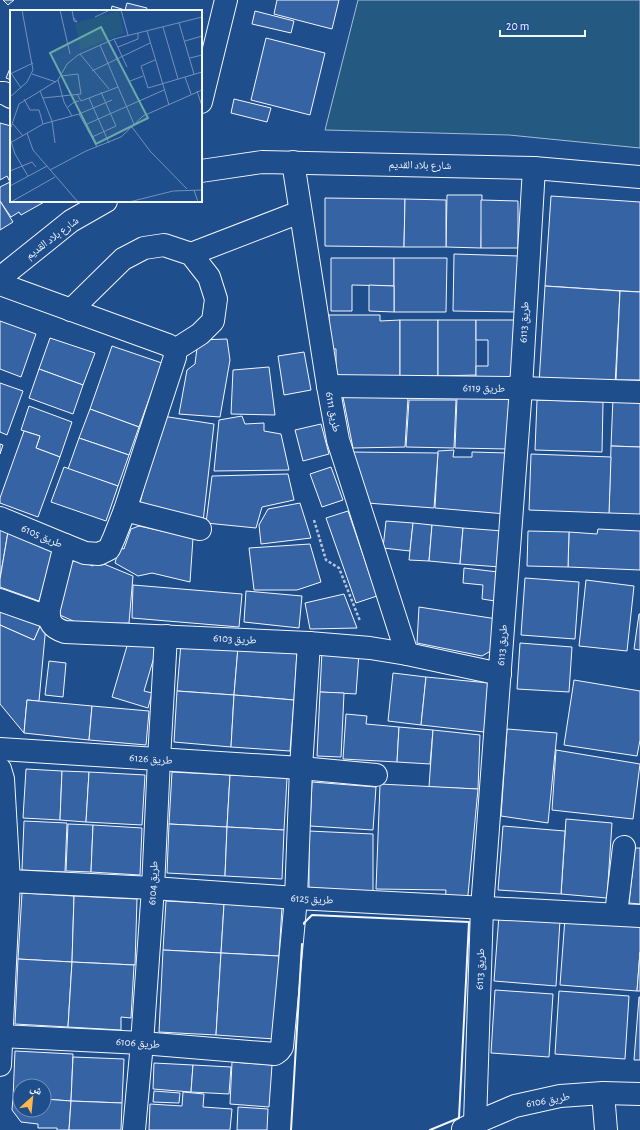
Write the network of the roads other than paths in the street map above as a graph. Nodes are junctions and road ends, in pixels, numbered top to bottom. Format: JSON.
{"nodes":[{"id":1,"x":226,"y":0,"type":"edge"},
{"id":2,"x":0,"y":93,"type":"edge"},
{"id":3,"x":10,"y":96,"type":"edge"},
{"id":4,"x":202,"y":98,"type":"edge"},
{"id":5,"x":293,"y":162,"type":"junction"},
{"id":6,"x":534,"y":168,"type":"junction"},
{"id":7,"x":202,"y":171,"type":"edge"},
{"id":8,"x":640,"y":177,"type":"edge"},
{"id":9,"x":104,"y":202,"type":"edge"},
{"id":10,"x":300,"y":212,"type":"junction"},
{"id":11,"x":191,"y":254,"type":"junction"},
{"id":12,"x":0,"y":278,"type":"edge"},
{"id":13,"x":0,"y":284,"type":"edge"},
{"id":14,"x":71,"y":310,"type":"junction"},
{"id":15,"x":174,"y":357,"type":"junction"},
{"id":16,"x":328,"y":386,"type":"junction"},
{"id":17,"x":520,"y":388,"type":"junction"},
{"id":18,"x":640,"y":392,"type":"edge"},
{"id":19,"x":125,"y":510,"type":"junction"},
{"id":20,"x":0,"y":518,"type":"edge"},
{"id":21,"x":200,"y":529,"type":"dead end"},
{"id":22,"x":65,"y":545,"type":"junction"},
{"id":23,"x":0,"y":600,"type":"edge"},
{"id":24,"x":48,"y":617,"type":"junction"},
{"id":25,"x":166,"y":636,"type":"junction"},
{"id":26,"x":309,"y":643,"type":"junction"},
{"id":27,"x":406,"y":654,"type":"junction"},
{"id":28,"x":500,"y":674,"type":"junction"},
{"id":29,"x":0,"y":749,"type":"edge"},
{"id":30,"x":159,"y":759,"type":"junction"},
{"id":31,"x":302,"y":768,"type":"junction"},
{"id":32,"x":0,"y":769,"type":"edge"},
{"id":33,"x":376,"y":774,"type":"dead end"},
{"id":34,"x":624,"y":847,"type":"dead end"},
{"id":35,"x":4,"y":881,"type":"edge"},
{"id":36,"x":153,"y":888,"type":"junction"},
{"id":37,"x":296,"y":898,"type":"junction"},
{"id":38,"x":482,"y":908,"type":"junction"},
{"id":39,"x":616,"y":914,"type":"junction"},
{"id":40,"x":640,"y":916,"type":"edge"},
{"id":41,"x":1,"y":1036,"type":"junction"},
{"id":42,"x":142,"y":1043,"type":"junction"},
{"id":43,"x":0,"y":1066,"type":"edge"},
{"id":44,"x":603,"y":1093,"type":"junction"},
{"id":45,"x":640,"y":1094,"type":"edge"},
{"id":46,"x":469,"y":1126,"type":"edge"},
{"id":47,"x":134,"y":1130,"type":"edge"},
{"id":48,"x":606,"y":1130,"type":"edge"}],
"edges":[{"from":1,"to":4,"type":"street"},
{"from":2,"to":3,"type":"street"},
{"from":5,"to":6,"type":"street","name":"شارع بلاد القديم"},
{"from":5,"to":7,"type":"street","name":"شارع بلاد القديم"},
{"from":5,"to":10,"type":"street","name":"طريق 6111"},
{"from":6,"to":8,"type":"street","name":"شارع بلاد القديم"},
{"from":6,"to":17,"type":"street","name":"طريق 6113"},
{"from":9,"to":12,"type":"street","name":"شارع بلاد القديم"},
{"from":10,"to":11,"type":"street"},
{"from":10,"to":16,"type":"street","name":"طريق 6111"},
{"from":11,"to":14,"type":"street"},
{"from":11,"to":15,"type":"street"},
{"from":13,"to":14,"type":"street"},
{"from":14,"to":15,"type":"street"},
{"from":15,"to":19,"type":"street"},
{"from":16,"to":17,"type":"street","name":"طريق 6119"},
{"from":16,"to":27,"type":"street","name":"طريق 6111"},
{"from":17,"to":18,"type":"street","name":"طريق 6119"},
{"from":17,"to":28,"type":"street","name":"طريق 6113"},
{"from":19,"to":21,"type":"street"},
{"from":19,"to":22,"type":"street","name":"طريق 6105"},
{"from":20,"to":22,"type":"street","name":"طريق 6105"},
{"from":22,"to":24,"type":"street"},
{"from":23,"to":24,"type":"street"},
{"from":24,"to":25,"type":"street","name":"طريق 6103"},
{"from":25,"to":26,"type":"street","name":"طريق 6103"},
{"from":25,"to":30,"type":"street","name":"طريق 6104"},
{"from":26,"to":27,"type":"street","name":"طريق 6103"},
{"from":26,"to":31,"type":"street"},
{"from":27,"to":28,"type":"street","name":"طريق 6103"},
{"from":28,"to":38,"type":"street","name":"طريق 6113"},
{"from":29,"to":30,"type":"street","name":"طريق 6126"},
{"from":30,"to":31,"type":"street","name":"طريق 6126"},
{"from":30,"to":36,"type":"street","name":"طريق 6104"},
{"from":31,"to":33,"type":"street","name":"طريق 6126"},
{"from":31,"to":37,"type":"street"},
{"from":32,"to":35,"type":"street"},
{"from":34,"to":39,"type":"street"},
{"from":35,"to":36,"type":"street","name":"طريق 6125"},
{"from":35,"to":41,"type":"street"},
{"from":36,"to":37,"type":"street","name":"طريق 6125"},
{"from":36,"to":42,"type":"street","name":"طريق 6104"},
{"from":37,"to":38,"type":"street","name":"طريق 6125"},
{"from":37,"to":42,"type":"street","name":"طريق 6106"},
{"from":38,"to":39,"type":"street","name":"طريق 6125"},
{"from":38,"to":46,"type":"street","name":"طريق 6113"},
{"from":39,"to":40,"type":"street","name":"طريق 6125"},
{"from":41,"to":42,"type":"street","name":"طريق 6106"},
{"from":41,"to":43,"type":"street"},
{"from":42,"to":47,"type":"street","name":"طريق 6104"},
{"from":44,"to":45,"type":"street","name":"طريق 6106"},
{"from":44,"to":46,"type":"street","name":"طريق 6106"},
{"from":44,"to":48,"type":"street"}]}
